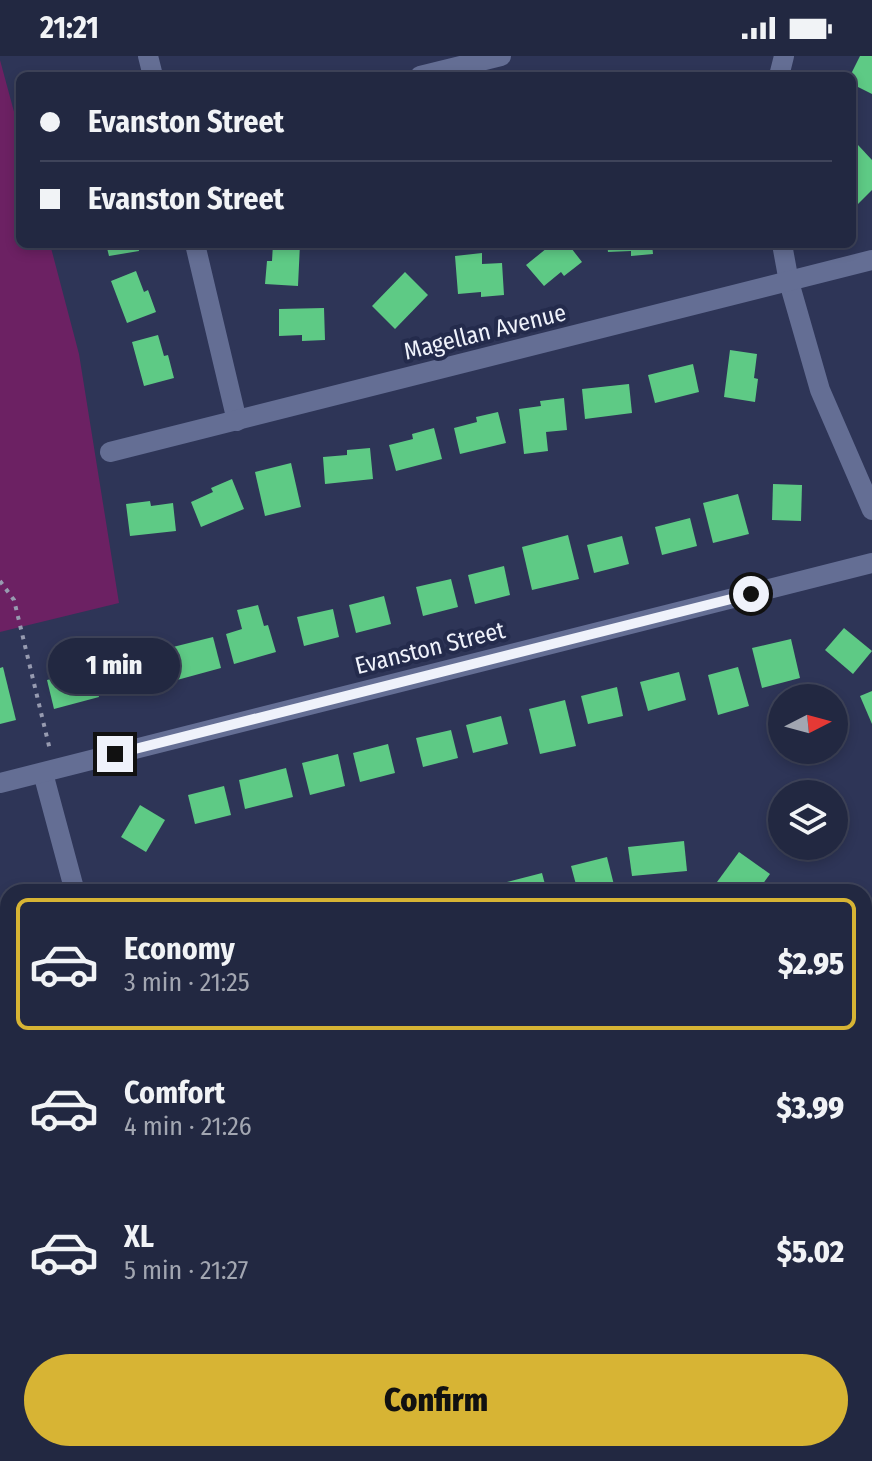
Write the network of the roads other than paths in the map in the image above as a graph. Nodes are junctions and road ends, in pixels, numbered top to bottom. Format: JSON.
{"nodes":[{"id":1,"x":501,"y":56,"type":"edge"},
{"id":2,"x":446,"y":62,"type":"edge"},
{"id":3,"x":427,"y":72,"type":"edge"},
{"id":4,"x":196,"y":248,"type":"edge"},
{"id":5,"x":783,"y":248,"type":"edge"},
{"id":6,"x":872,"y":260,"type":"edge"},
{"id":7,"x":789,"y":282,"type":"junction"},
{"id":8,"x":237,"y":421,"type":"junction"},
{"id":9,"x":110,"y":452,"type":"dead end"},
{"id":10,"x":872,"y":510,"type":"edge"},
{"id":11,"x":872,"y":563,"type":"edge"},
{"id":12,"x":49,"y":771,"type":"junction"},
{"id":13,"x":0,"y":783,"type":"edge"},
{"id":14,"x":73,"y":884,"type":"edge"}],
"edges":[{"from":1,"to":2,"type":"street"},
{"from":2,"to":3,"type":"street"},
{"from":4,"to":8,"type":"street"},
{"from":5,"to":7,"type":"street"},
{"from":6,"to":7,"type":"street","name":"Magellan Avenue"},
{"from":7,"to":8,"type":"street","name":"Magellan Avenue"},
{"from":7,"to":10,"type":"street"},
{"from":8,"to":9,"type":"street","name":"Magellan Avenue"},
{"from":11,"to":12,"type":"street","name":"Evanston Street"},
{"from":12,"to":13,"type":"street","name":"Evanston Street"},
{"from":12,"to":14,"type":"street"}]}
